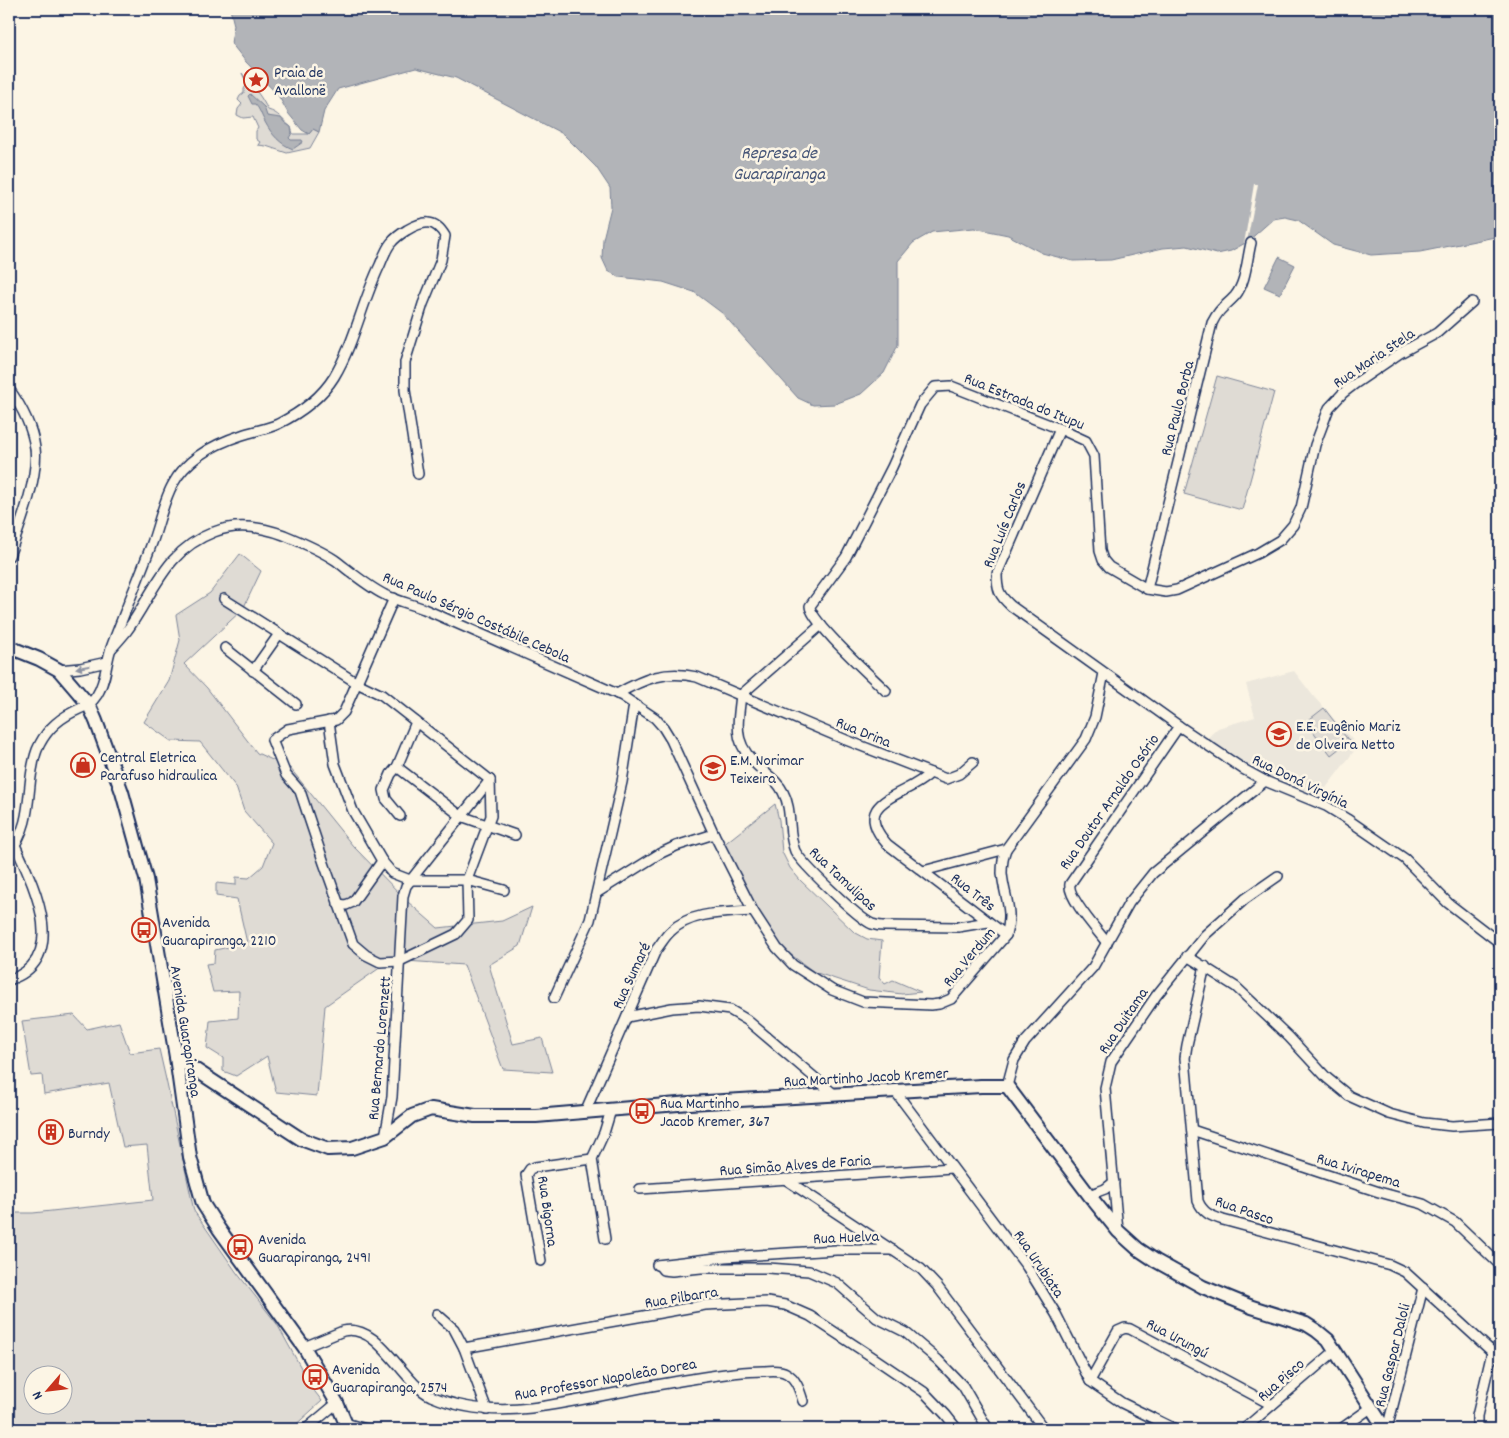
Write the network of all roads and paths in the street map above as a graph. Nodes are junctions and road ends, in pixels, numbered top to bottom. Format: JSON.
{"nodes":[{"id":1,"x":1251,"y":243,"type":"dead end"},
{"id":2,"x":1472,"y":302,"type":"dead end"},
{"id":3,"x":9,"y":389,"type":"edge"},
{"id":4,"x":1060,"y":429,"type":"junction"},
{"id":5,"x":418,"y":474,"type":"dead end"},
{"id":6,"x":1258,"y":553,"type":"joint"},
{"id":7,"x":9,"y":556,"type":"edge"},
{"id":8,"x":1147,"y":589,"type":"junction"},
{"id":9,"x":394,"y":598,"type":"junction"},
{"id":10,"x":224,"y":599,"type":"dead end"},
{"id":11,"x":821,"y":625,"type":"junction"},
{"id":12,"x":279,"y":634,"type":"junction"},
{"id":13,"x":9,"y":647,"type":"edge"},
{"id":14,"x":225,"y":648,"type":"dead end"},
{"id":15,"x":111,"y":649,"type":"junction"},
{"id":16,"x":106,"y":662,"type":"junction"},
{"id":17,"x":59,"y":670,"type":"junction"},
{"id":18,"x":254,"y":671,"type":"junction"},
{"id":19,"x":1104,"y":673,"type":"junction"},
{"id":20,"x":357,"y":683,"type":"junction"},
{"id":21,"x":886,"y":691,"type":"dead end"},
{"id":22,"x":617,"y":694,"type":"junction"},
{"id":23,"x":741,"y":695,"type":"junction"},
{"id":24,"x":296,"y":704,"type":"dead end"},
{"id":25,"x":634,"y":704,"type":"junction"},
{"id":26,"x":89,"y":705,"type":"junction"},
{"id":27,"x":329,"y":721,"type":"junction"},
{"id":28,"x":416,"y":722,"type":"junction"},
{"id":29,"x":1178,"y":726,"type":"junction"},
{"id":30,"x":973,"y":762,"type":"dead end"},
{"id":31,"x":397,"y":767,"type":"junction"},
{"id":32,"x":930,"y":773,"type":"junction"},
{"id":33,"x":490,"y":780,"type":"junction"},
{"id":34,"x":1265,"y":781,"type":"junction"},
{"id":35,"x":400,"y":816,"type":"dead end"},
{"id":36,"x":461,"y":816,"type":"junction"},
{"id":37,"x":488,"y":825,"type":"junction"},
{"id":38,"x":515,"y":834,"type":"dead end"},
{"id":39,"x":714,"y":834,"type":"junction"},
{"id":40,"x":16,"y":844,"type":"junction"},
{"id":41,"x":1006,"y":849,"type":"junction"},
{"id":42,"x":9,"y":852,"type":"edge"},
{"id":43,"x":382,"y":861,"type":"junction"},
{"id":44,"x":923,"y":871,"type":"junction"},
{"id":45,"x":1278,"y":876,"type":"dead end"},
{"id":46,"x":410,"y":880,"type":"junction"},
{"id":47,"x":467,"y":880,"type":"junction"},
{"id":48,"x":504,"y":890,"type":"dead end"},
{"id":49,"x":598,"y":892,"type":"junction"},
{"id":50,"x":338,"y":904,"type":"junction"},
{"id":51,"x":753,"y":911,"type":"junction"},
{"id":52,"x":988,"y":922,"type":"junction"},
{"id":53,"x":1006,"y":935,"type":"junction"},
{"id":54,"x":1500,"y":942,"type":"edge"},
{"id":55,"x":1108,"y":943,"type":"junction"},
{"id":56,"x":1187,"y":956,"type":"junction"},
{"id":57,"x":400,"y":961,"type":"junction"},
{"id":58,"x":1204,"y":966,"type":"junction"},
{"id":59,"x":9,"y":980,"type":"edge"},
{"id":60,"x":554,"y":998,"type":"dead end"},
{"id":61,"x":627,"y":1017,"type":"junction"},
{"id":62,"x":176,"y":1057,"type":"junction"},
{"id":63,"x":1008,"y":1086,"type":"junction"},
{"id":64,"x":895,"y":1091,"type":"junction"},
{"id":65,"x":835,"y":1095,"type":"junction"},
{"id":66,"x":611,"y":1110,"type":"junction"},
{"id":67,"x":585,"y":1112,"type":"junction"},
{"id":68,"x":1500,"y":1123,"type":"edge"},
{"id":69,"x":1192,"y":1130,"type":"junction"},
{"id":70,"x":385,"y":1137,"type":"junction"},
{"id":71,"x":592,"y":1158,"type":"junction"},
{"id":72,"x":952,"y":1168,"type":"junction"},
{"id":73,"x":785,"y":1179,"type":"junction"},
{"id":74,"x":1114,"y":1182,"type":"junction"},
{"id":75,"x":640,"y":1189,"type":"dead end"},
{"id":76,"x":1089,"y":1195,"type":"junction"},
{"id":77,"x":1118,"y":1231,"type":"junction"},
{"id":78,"x":606,"y":1239,"type":"dead end"},
{"id":79,"x":895,"y":1251,"type":"junction"},
{"id":80,"x":541,"y":1261,"type":"dead end"},
{"id":81,"x":1500,"y":1265,"type":"edge"},
{"id":82,"x":1423,"y":1288,"type":"junction"},
{"id":83,"x":437,"y":1314,"type":"dead end"},
{"id":84,"x":304,"y":1346,"type":"junction"},
{"id":85,"x":464,"y":1348,"type":"junction"},
{"id":86,"x":1335,"y":1351,"type":"junction"},
{"id":87,"x":1492,"y":1352,"type":"junction"},
{"id":88,"x":1500,"y":1359,"type":"edge"},
{"id":89,"x":1090,"y":1380,"type":"junction"},
{"id":90,"x":804,"y":1401,"type":"dead end"},
{"id":91,"x":337,"y":1403,"type":"junction"},
{"id":92,"x":1272,"y":1405,"type":"junction"},
{"id":93,"x":1372,"y":1407,"type":"junction"},
{"id":94,"x":487,"y":1410,"type":"junction"},
{"id":95,"x":347,"y":1426,"type":"edge"},
{"id":96,"x":306,"y":1429,"type":"edge"},
{"id":97,"x":366,"y":1429,"type":"edge"},
{"id":98,"x":957,"y":1429,"type":"edge"},
{"id":99,"x":988,"y":1429,"type":"edge"},
{"id":100,"x":1044,"y":1429,"type":"edge"},
{"id":101,"x":1175,"y":1429,"type":"edge"},
{"id":102,"x":1244,"y":1429,"type":"edge"},
{"id":103,"x":1341,"y":1429,"type":"edge"},
{"id":104,"x":1386,"y":1429,"type":"edge"},
{"id":105,"x":1477,"y":1429,"type":"edge"}],
"edges":[{"from":1,"to":8,"type":"street","name":"Rua Paulo Borba"},
{"from":2,"to":6,"type":"street","name":"Rua Maria Stela"},
{"from":3,"to":7,"type":"street"},
{"from":4,"to":8,"type":"street","name":"Rua Estrada do Itupu"},
{"from":4,"to":11,"type":"street","name":"Rua Estrada do Itupu"},
{"from":4,"to":19,"type":"street","name":"Rua Luís Carlos"},
{"from":5,"to":15,"type":"street"},
{"from":6,"to":8,"type":"street","name":"Rua Estrada do Itupu"},
{"from":9,"to":15,"type":"street","name":"Rua Paulo Sérgio Costábile Cebola"},
{"from":9,"to":20,"type":"street"},
{"from":9,"to":22,"type":"street","name":"Rua Paulo Sérgio Costábile Cebola"},
{"from":10,"to":12,"type":"street"},
{"from":11,"to":21,"type":"street"},
{"from":11,"to":23,"type":"street"},
{"from":12,"to":18,"type":"street"},
{"from":12,"to":20,"type":"street"},
{"from":13,"to":17,"type":"street","name":"Avenida Guarapiranga"},
{"from":14,"to":18,"type":"street"},
{"from":15,"to":16,"type":"street"},
{"from":16,"to":17,"type":"street","one_way":true},
{"from":16,"to":26,"type":"street"},
{"from":17,"to":26,"type":"street","name":"Avenida Guarapiranga"},
{"from":18,"to":24,"type":"street"},
{"from":19,"to":29,"type":"street","name":"Rua Doná Virgínia"},
{"from":19,"to":41,"type":"street","name":"Rua Verdum"},
{"from":20,"to":27,"type":"street"},
{"from":20,"to":28,"type":"street"},
{"from":22,"to":23,"type":"street"},
{"from":22,"to":25,"type":"street","name":"Rua Verdum"},
{"from":23,"to":32,"type":"street","name":"Rua Drina"},
{"from":23,"to":52,"type":"street","name":"Rua Tamulipas"},
{"from":25,"to":39,"type":"street","name":"Rua Verdum"},
{"from":25,"to":49,"type":"street"},
{"from":26,"to":40,"type":"street"},
{"from":26,"to":62,"type":"street","name":"Avenida Guarapiranga"},
{"from":27,"to":43,"type":"street"},
{"from":27,"to":50,"type":"street"},
{"from":28,"to":31,"type":"street"},
{"from":28,"to":33,"type":"street"},
{"from":29,"to":34,"type":"street","name":"Rua Doná Virgínia"},
{"from":29,"to":55,"type":"street","name":"Rua Doutor Arnaldo Osório"},
{"from":30,"to":32,"type":"street","name":"Rua Drina"},
{"from":31,"to":35,"type":"street"},
{"from":31,"to":36,"type":"street"},
{"from":32,"to":44,"type":"street","name":"Rua Três"},
{"from":33,"to":36,"type":"street"},
{"from":33,"to":37,"type":"street"},
{"from":34,"to":54,"type":"street","name":"Rua Doná Virgínia"},
{"from":34,"to":55,"type":"street"},
{"from":36,"to":37,"type":"street"},
{"from":36,"to":46,"type":"street"},
{"from":37,"to":38,"type":"street"},
{"from":37,"to":47,"type":"street"},
{"from":39,"to":49,"type":"street"},
{"from":39,"to":51,"type":"street","name":"Rua Verdum"},
{"from":40,"to":42,"type":"street"},
{"from":40,"to":59,"type":"street"},
{"from":41,"to":44,"type":"street"},
{"from":41,"to":53,"type":"street","name":"Rua Verdum"},
{"from":43,"to":46,"type":"street"},
{"from":43,"to":50,"type":"street"},
{"from":44,"to":52,"type":"street","name":"Rua Três"},
{"from":45,"to":56,"type":"street","name":"Rua Duitama"},
{"from":46,"to":47,"type":"street"},
{"from":46,"to":57,"type":"street","name":"Rua Bernardo Lorenzett"},
{"from":47,"to":48,"type":"street"},
{"from":47,"to":57,"type":"street"},
{"from":49,"to":60,"type":"street"},
{"from":50,"to":57,"type":"street"},
{"from":51,"to":53,"type":"street","name":"Rua Verdum"},
{"from":51,"to":61,"type":"street","name":"Rua Sumaré"},
{"from":52,"to":53,"type":"street","name":"Rua Três"},
{"from":55,"to":63,"type":"street"},
{"from":56,"to":58,"type":"street"},
{"from":56,"to":74,"type":"street","name":"Rua Duitama"},
{"from":57,"to":70,"type":"street","name":"Rua Bernardo Lorenzett"},
{"from":58,"to":68,"type":"street"},
{"from":58,"to":69,"type":"street","name":"Rua Pasco"},
{"from":61,"to":65,"type":"street"},
{"from":61,"to":67,"type":"street","name":"Rua Sumaré"},
{"from":62,"to":70,"type":"street","name":"Rua Martinho Jacob Kremer"},
{"from":62,"to":84,"type":"street","name":"Avenida Guarapiranga"},
{"from":63,"to":64,"type":"street","name":"Rua Martinho Jacob Kremer"},
{"from":63,"to":76,"type":"street"},
{"from":64,"to":65,"type":"street","name":"Rua Martinho Jacob Kremer"},
{"from":64,"to":72,"type":"street","name":"Rua Urubiata"},
{"from":65,"to":66,"type":"street","name":"Rua Martinho Jacob Kremer"},
{"from":66,"to":67,"type":"street","name":"Rua Martinho Jacob Kremer"},
{"from":66,"to":71,"type":"street"},
{"from":67,"to":70,"type":"street","name":"Rua Martinho Jacob Kremer"},
{"from":69,"to":81,"type":"street","name":"Rua Ivirapema"},
{"from":69,"to":82,"type":"street","name":"Rua Pasco"},
{"from":71,"to":78,"type":"street"},
{"from":71,"to":80,"type":"street","name":"Rua Bigorna"},
{"from":72,"to":73,"type":"street","name":"Rua Simão Alves de Faria"},
{"from":72,"to":89,"type":"street","name":"Rua Urubiata"},
{"from":73,"to":75,"type":"street","name":"Rua Simão Alves de Faria"},
{"from":73,"to":79,"type":"street"},
{"from":74,"to":76,"type":"street"},
{"from":74,"to":77,"type":"street","name":"Rua Duitama"},
{"from":76,"to":77,"type":"street"},
{"from":77,"to":86,"type":"street"},
{"from":79,"to":99,"type":"street","name":"Rua Huelva"},
{"from":79,"to":100,"type":"street","name":"Rua Huelva"},
{"from":82,"to":87,"type":"street","name":"Rua Pasco"},
{"from":82,"to":104,"type":"street","name":"Rua Gaspar Daloli"},
{"from":83,"to":85,"type":"street"},
{"from":84,"to":91,"type":"street","name":"Avenida Guarapiranga"},
{"from":84,"to":94,"type":"street","name":"Rua Professor Napoleão Dorea"},
{"from":85,"to":94,"type":"street"},
{"from":85,"to":98,"type":"street","name":"Rua Pilbarra"},
{"from":86,"to":92,"type":"street","name":"Rua Pisco"},
{"from":86,"to":93,"type":"street"},
{"from":87,"to":88,"type":"street","name":"Rua Pasco"},
{"from":87,"to":105,"type":"street"},
{"from":89,"to":92,"type":"street","name":"Rua Urungú"},
{"from":89,"to":101,"type":"street","name":"Rua Urubiata"},
{"from":90,"to":94,"type":"street","name":"Rua Professor Napoleão Dorea"},
{"from":91,"to":95,"type":"street","name":"Avenida Guarapiranga"},
{"from":91,"to":96,"type":"street"},
{"from":92,"to":102,"type":"street","name":"Rua Pisco"},
{"from":93,"to":103,"type":"street"},
{"from":93,"to":104,"type":"street"},
{"from":95,"to":97,"type":"street"}]}
